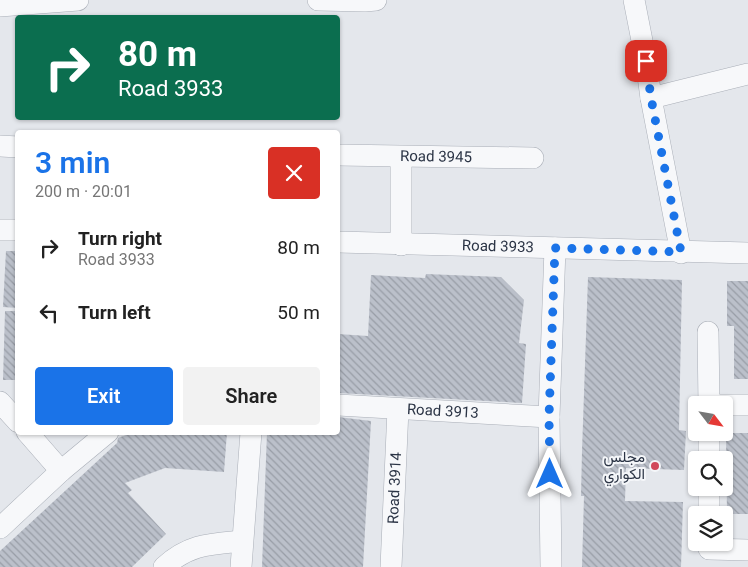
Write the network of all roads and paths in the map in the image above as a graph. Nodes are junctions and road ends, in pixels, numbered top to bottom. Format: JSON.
{"nodes":[{"id":1,"x":78,"y":0,"type":"edge"},
{"id":2,"x":318,"y":0,"type":"edge"},
{"id":3,"x":376,"y":0,"type":"edge"},
{"id":4,"x":634,"y":0,"type":"edge"},
{"id":5,"x":0,"y":6,"type":"edge"},
{"id":6,"x":748,"y":74,"type":"edge"},
{"id":7,"x":651,"y":98,"type":"junction"},
{"id":8,"x":0,"y":146,"type":"edge"},
{"id":9,"x":15,"y":147,"type":"edge"},
{"id":10,"x":340,"y":155,"type":"edge"},
{"id":11,"x":401,"y":157,"type":"junction"},
{"id":12,"x":533,"y":158,"type":"dead end"},
{"id":13,"x":0,"y":230,"type":"edge"},
{"id":14,"x":15,"y":230,"type":"edge"},
{"id":15,"x":340,"y":242,"type":"edge"},
{"id":16,"x":401,"y":245,"type":"junction"},
{"id":17,"x":555,"y":248,"type":"junction"},
{"id":18,"x":681,"y":252,"type":"junction"},
{"id":19,"x":748,"y":254,"type":"edge"},
{"id":20,"x":708,"y":332,"type":"dead end"},
{"id":21,"x":709,"y":396,"type":"edge"},
{"id":22,"x":0,"y":402,"type":"edge"},
{"id":23,"x":733,"y":405,"type":"edge"},
{"id":24,"x":748,"y":405,"type":"edge"},
{"id":25,"x":340,"y":406,"type":"edge"},
{"id":26,"x":398,"y":408,"type":"junction"},
{"id":27,"x":549,"y":417,"type":"junction"},
{"id":28,"x":15,"y":419,"type":"edge"},
{"id":29,"x":30,"y":435,"type":"edge"},
{"id":30,"x":104,"y":435,"type":"edge"},
{"id":31,"x":251,"y":435,"type":"edge"},
{"id":32,"x":61,"y":471,"type":"junction"},
{"id":33,"x":0,"y":528,"type":"edge"},
{"id":34,"x":242,"y":541,"type":"junction"},
{"id":35,"x":748,"y":550,"type":"edge"},
{"id":36,"x":709,"y":553,"type":"edge"},
{"id":37,"x":164,"y":567,"type":"edge"},
{"id":38,"x":240,"y":567,"type":"edge"},
{"id":39,"x":391,"y":567,"type":"edge"},
{"id":40,"x":551,"y":567,"type":"edge"}],
"edges":[{"from":1,"to":5,"type":"street"},
{"from":2,"to":3,"type":"street"},
{"from":4,"to":7,"type":"street"},
{"from":6,"to":7,"type":"street"},
{"from":7,"to":18,"type":"street"},
{"from":8,"to":9,"type":"street"},
{"from":10,"to":11,"type":"street","name":"Road 3945"},
{"from":11,"to":12,"type":"street","name":"Road 3945"},
{"from":11,"to":16,"type":"street"},
{"from":13,"to":14,"type":"street"},
{"from":15,"to":16,"type":"street","name":"Road 3933"},
{"from":16,"to":17,"type":"street","name":"Road 3933"},
{"from":17,"to":18,"type":"street","name":"Road 3933"},
{"from":17,"to":27,"type":"street"},
{"from":18,"to":19,"type":"street","name":"Road 3933"},
{"from":20,"to":21,"type":"street"},
{"from":22,"to":28,"type":"street"},
{"from":23,"to":24,"type":"street"},
{"from":25,"to":26,"type":"street","name":"Road 3913"},
{"from":26,"to":27,"type":"street","name":"Road 3913"},
{"from":26,"to":39,"type":"street","name":"Road 3914"},
{"from":27,"to":40,"type":"street"},
{"from":29,"to":32,"type":"street"},
{"from":30,"to":32,"type":"street"},
{"from":31,"to":34,"type":"street"},
{"from":32,"to":33,"type":"street"},
{"from":34,"to":37,"type":"street"},
{"from":34,"to":38,"type":"street"},
{"from":35,"to":36,"type":"street"}]}
